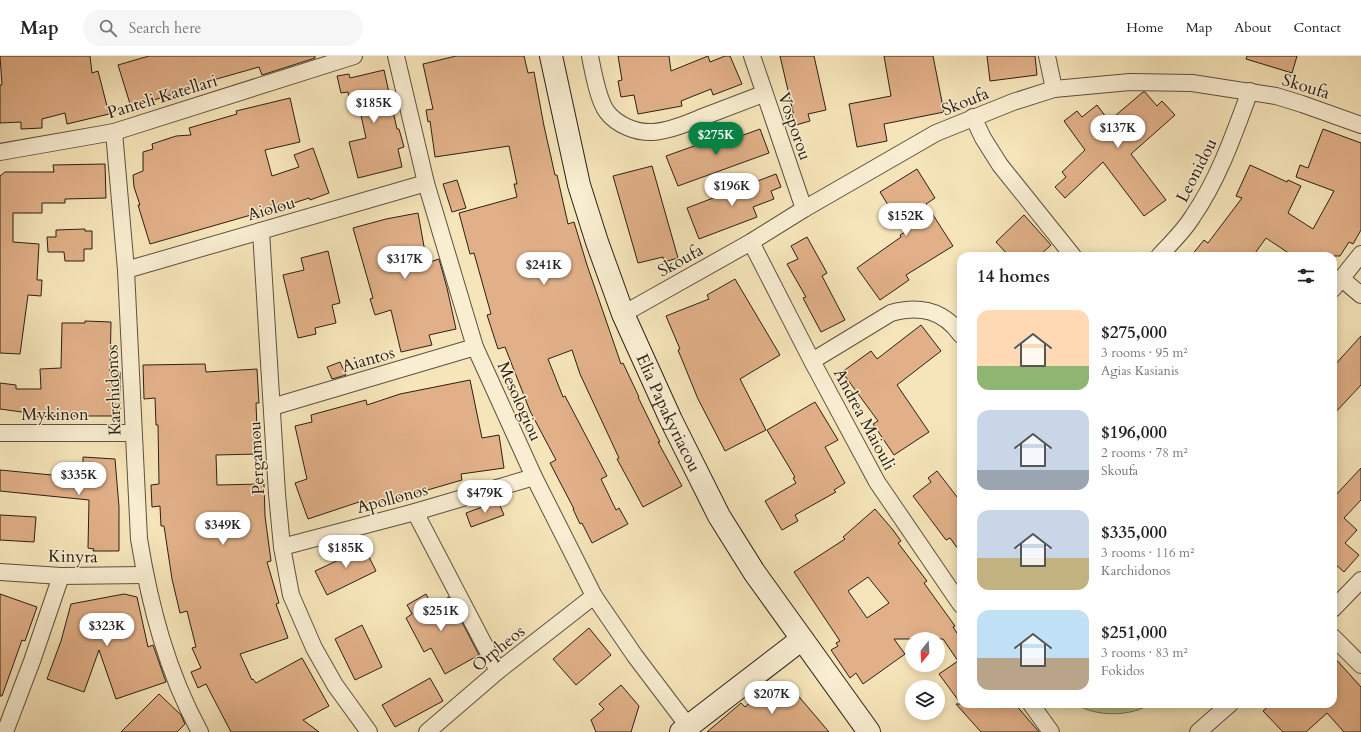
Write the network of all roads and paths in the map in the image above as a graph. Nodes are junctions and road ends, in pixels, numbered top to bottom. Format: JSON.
{"nodes":[{"id":1,"x":354,"y":56,"type":"edge"},
{"id":2,"x":396,"y":56,"type":"edge"},
{"id":3,"x":550,"y":56,"type":"edge"},
{"id":4,"x":590,"y":56,"type":"edge"},
{"id":5,"x":752,"y":56,"type":"edge"},
{"id":6,"x":1047,"y":56,"type":"edge"},
{"id":7,"x":1054,"y":89,"type":"junction"},
{"id":8,"x":1250,"y":91,"type":"junction"},
{"id":9,"x":763,"y":94,"type":"junction"},
{"id":10,"x":973,"y":118,"type":"junction"},
{"id":11,"x":1361,"y":125,"type":"edge"},
{"id":12,"x":114,"y":132,"type":"junction"},
{"id":13,"x":0,"y":152,"type":"edge"},
{"id":14,"x":426,"y":183,"type":"junction"},
{"id":15,"x":804,"y":209,"type":"junction"},
{"id":16,"x":261,"y":231,"type":"junction"},
{"id":17,"x":751,"y":242,"type":"junction"},
{"id":18,"x":1070,"y":252,"type":"edge"},
{"id":19,"x":1163,"y":252,"type":"edge"},
{"id":20,"x":1361,"y":254,"type":"edge"},
{"id":21,"x":126,"y":270,"type":"junction"},
{"id":22,"x":1337,"y":284,"type":"edge"},
{"id":23,"x":1361,"y":295,"type":"edge"},
{"id":24,"x":623,"y":314,"type":"junction"},
{"id":25,"x":957,"y":329,"type":"edge"},
{"id":26,"x":475,"y":348,"type":"junction"},
{"id":27,"x":812,"y":361,"type":"junction"},
{"id":28,"x":272,"y":407,"type":"junction"},
{"id":29,"x":0,"y":433,"type":"edge"},
{"id":30,"x":133,"y":433,"type":"junction"},
{"id":31,"x":534,"y":477,"type":"junction"},
{"id":32,"x":415,"y":512,"type":"junction"},
{"id":33,"x":282,"y":547,"type":"junction"},
{"id":34,"x":0,"y":572,"type":"edge"},
{"id":35,"x":145,"y":575,"type":"junction"},
{"id":36,"x":61,"y":576,"type":"junction"},
{"id":37,"x":1361,"y":580,"type":"edge"},
{"id":38,"x":594,"y":596,"type":"junction"},
{"id":39,"x":957,"y":599,"type":"edge"},
{"id":40,"x":1337,"y":605,"type":"edge"},
{"id":41,"x":802,"y":638,"type":"junction"},
{"id":42,"x":1337,"y":641,"type":"edge"},
{"id":43,"x":1361,"y":665,"type":"edge"},
{"id":44,"x":498,"y":671,"type":"junction"},
{"id":45,"x":1034,"y":708,"type":"edge"},
{"id":46,"x":1225,"y":708,"type":"edge"},
{"id":47,"x":685,"y":729,"type":"edge"},
{"id":48,"x":5,"y":732,"type":"edge"},
{"id":49,"x":200,"y":732,"type":"edge"},
{"id":50,"x":370,"y":732,"type":"edge"},
{"id":51,"x":427,"y":732,"type":"edge"},
{"id":52,"x":869,"y":732,"type":"edge"},
{"id":53,"x":1052,"y":732,"type":"edge"},
{"id":54,"x":1198,"y":732,"type":"edge"}],
"edges":[{"from":1,"to":12,"type":"street","name":"Panteli Katellari"},
{"from":2,"to":14,"type":"street","name":"Mesologiou"},
{"from":3,"to":24,"type":"main road","name":"Elia Papakyriacou"},
{"from":4,"to":9,"type":"street"},
{"from":5,"to":9,"type":"street","name":"Vosporou"},
{"from":6,"to":7,"type":"street"},
{"from":7,"to":8,"type":"street","name":"Skoufa"},
{"from":7,"to":10,"type":"street","name":"Skoufa"},
{"from":8,"to":11,"type":"street","name":"Skoufa"},
{"from":8,"to":19,"type":"street","name":"Leonidou"},
{"from":9,"to":15,"type":"street","name":"Vosporou"},
{"from":10,"to":15,"type":"street","name":"Skoufa"},
{"from":10,"to":18,"type":"street"},
{"from":12,"to":13,"type":"street","name":"Panteli Katellari"},
{"from":12,"to":21,"type":"street","name":"Karchidonos"},
{"from":14,"to":16,"type":"street","name":"Aiolou"},
{"from":14,"to":26,"type":"street","name":"Mesologiou"},
{"from":15,"to":17,"type":"street","name":"Skoufa"},
{"from":16,"to":21,"type":"street","name":"Aiolou"},
{"from":16,"to":28,"type":"street","name":"Pergamou"},
{"from":17,"to":24,"type":"street","name":"Skoufa"},
{"from":17,"to":27,"type":"street","name":"Andrea Maiouli"},
{"from":20,"to":22,"type":"street"},
{"from":21,"to":30,"type":"street","name":"Karchidonos"},
{"from":22,"to":23,"type":"street"},
{"from":24,"to":41,"type":"main road","name":"Elia Papakyriacou"},
{"from":25,"to":27,"type":"street"},
{"from":26,"to":28,"type":"street","name":"Aiantos"},
{"from":26,"to":31,"type":"street","name":"Mesologiou"},
{"from":27,"to":39,"type":"street","name":"Andrea Maiouli"},
{"from":28,"to":33,"type":"street","name":"Pergamou"},
{"from":29,"to":30,"type":"street","name":"Mykinon"},
{"from":30,"to":35,"type":"street","name":"Karchidonos"},
{"from":31,"to":32,"type":"street","name":"Apollonos"},
{"from":31,"to":38,"type":"street","name":"Mesologiou"},
{"from":32,"to":33,"type":"street","name":"Apollonos"},
{"from":32,"to":44,"type":"street"},
{"from":33,"to":50,"type":"street","name":"Pergamou"},
{"from":34,"to":36,"type":"street","name":"Kinyra"},
{"from":35,"to":36,"type":"street","name":"Kinyra"},
{"from":35,"to":49,"type":"street","name":"Karchidonos"},
{"from":36,"to":48,"type":"street"},
{"from":37,"to":40,"type":"street"},
{"from":38,"to":44,"type":"street","name":"Orpheos"},
{"from":38,"to":47,"type":"street","name":"Mesologiou"},
{"from":41,"to":47,"type":"main road"},
{"from":41,"to":52,"type":"main road","name":"Elia Papakyriacou"},
{"from":42,"to":43,"type":"street"},
{"from":44,"to":51,"type":"street","name":"Orpheos"},
{"from":45,"to":53,"type":"street"},
{"from":46,"to":54,"type":"street"}]}
